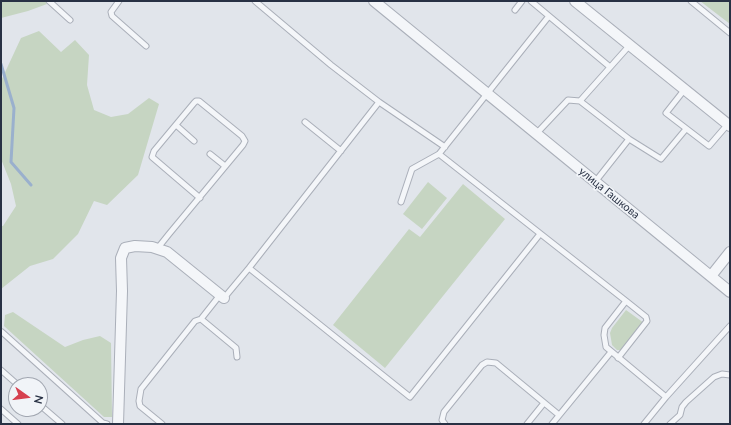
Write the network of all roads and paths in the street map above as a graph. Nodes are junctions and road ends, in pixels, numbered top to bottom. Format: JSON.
{"nodes":[{"id":1,"x":119,"y":1,"type":"edge"},
{"id":2,"x":255,"y":1,"type":"edge"},
{"id":3,"x":374,"y":1,"type":"edge"},
{"id":4,"x":522,"y":1,"type":"edge"},
{"id":5,"x":531,"y":1,"type":"edge"},
{"id":6,"x":575,"y":1,"type":"edge"},
{"id":7,"x":691,"y":1,"type":"edge"},
{"id":8,"x":53,"y":2,"type":"edge"},
{"id":9,"x":515,"y":10,"type":"dead end"},
{"id":10,"x":549,"y":16,"type":"junction"},
{"id":11,"x":70,"y":20,"type":"dead end"},
{"id":12,"x":730,"y":33,"type":"edge"},
{"id":13,"x":146,"y":46,"type":"dead end"},
{"id":14,"x":629,"y":46,"type":"junction"},
{"id":15,"x":610,"y":67,"type":"junction"},
{"id":16,"x":685,"y":90,"type":"junction"},
{"id":17,"x":487,"y":95,"type":"junction"},
{"id":18,"x":580,"y":101,"type":"junction"},
{"id":19,"x":379,"y":102,"type":"junction"},
{"id":20,"x":305,"y":122,"type":"dead end"},
{"id":21,"x":176,"y":125,"type":"junction"},
{"id":22,"x":729,"y":125,"type":"edge"},
{"id":23,"x":686,"y":128,"type":"junction"},
{"id":24,"x":537,"y":133,"type":"junction"},
{"id":25,"x":629,"y":139,"type":"junction"},
{"id":26,"x":194,"y":141,"type":"dead end"},
{"id":27,"x":445,"y":147,"type":"junction"},
{"id":28,"x":341,"y":151,"type":"junction"},
{"id":29,"x":210,"y":154,"type":"dead end"},
{"id":30,"x":439,"y":154,"type":"junction"},
{"id":31,"x":225,"y":166,"type":"junction"},
{"id":32,"x":595,"y":182,"type":"junction"},
{"id":33,"x":200,"y":198,"type":"junction"},
{"id":34,"x":401,"y":202,"type":"dead end"},
{"id":35,"x":540,"y":234,"type":"junction"},
{"id":36,"x":157,"y":249,"type":"junction"},
{"id":37,"x":730,"y":252,"type":"edge"},
{"id":38,"x":250,"y":268,"type":"junction"},
{"id":39,"x":711,"y":276,"type":"junction"},
{"id":40,"x":730,"y":292,"type":"edge"},
{"id":41,"x":222,"y":297,"type":"junction"},
{"id":42,"x":626,"y":301,"type":"junction"},
{"id":43,"x":201,"y":319,"type":"junction"},
{"id":44,"x":730,"y":326,"type":"edge"},
{"id":45,"x":2,"y":332,"type":"edge"},
{"id":46,"x":611,"y":352,"type":"junction"},
{"id":47,"x":237,"y":357,"type":"dead end"},
{"id":48,"x":618,"y":358,"type":"junction"},
{"id":49,"x":1,"y":370,"type":"edge"},
{"id":50,"x":730,"y":375,"type":"edge"},
{"id":51,"x":9,"y":377,"type":"edge"},
{"id":52,"x":666,"y":397,"type":"junction"},
{"id":53,"x":544,"y":403,"type":"junction"},
{"id":54,"x":1,"y":409,"type":"edge"},
{"id":55,"x":48,"y":412,"type":"edge"},
{"id":56,"x":559,"y":415,"type":"junction"},
{"id":57,"x":18,"y":424,"type":"edge"},
{"id":58,"x":62,"y":424,"type":"edge"},
{"id":59,"x":107,"y":424,"type":"edge"},
{"id":60,"x":118,"y":424,"type":"edge"},
{"id":61,"x":162,"y":424,"type":"edge"},
{"id":62,"x":445,"y":424,"type":"edge"},
{"id":63,"x":527,"y":424,"type":"edge"},
{"id":64,"x":552,"y":424,"type":"edge"},
{"id":65,"x":644,"y":424,"type":"edge"},
{"id":66,"x":670,"y":424,"type":"edge"}],
"edges":[{"from":1,"to":13,"type":"lane"},
{"from":2,"to":19,"type":"lane"},
{"from":3,"to":17,"type":"street","name":"улица Гашкова"},
{"from":4,"to":9,"type":"lane"},
{"from":5,"to":10,"type":"lane"},
{"from":6,"to":14,"type":"street"},
{"from":7,"to":12,"type":"lane"},
{"from":8,"to":11,"type":"lane"},
{"from":10,"to":15,"type":"lane"},
{"from":10,"to":17,"type":"lane"},
{"from":14,"to":15,"type":"lane"},
{"from":14,"to":16,"type":"street"},
{"from":15,"to":18,"type":"lane"},
{"from":16,"to":22,"type":"street"},
{"from":16,"to":23,"type":"lane"},
{"from":17,"to":24,"type":"street","name":"улица Гашкова"},
{"from":17,"to":27,"type":"lane"},
{"from":18,"to":24,"type":"lane"},
{"from":18,"to":25,"type":"lane"},
{"from":19,"to":27,"type":"lane"},
{"from":19,"to":28,"type":"lane"},
{"from":20,"to":28,"type":"lane"},
{"from":21,"to":26,"type":"lane"},
{"from":21,"to":31,"type":"lane"},
{"from":21,"to":33,"type":"lane"},
{"from":22,"to":23,"type":"lane"},
{"from":23,"to":25,"type":"lane"},
{"from":24,"to":32,"type":"street","name":"улица Гашкова"},
{"from":25,"to":32,"type":"lane"},
{"from":27,"to":30,"type":"lane"},
{"from":28,"to":38,"type":"lane"},
{"from":29,"to":31,"type":"lane"},
{"from":30,"to":34,"type":"lane"},
{"from":30,"to":35,"type":"lane"},
{"from":31,"to":33,"type":"lane"},
{"from":32,"to":39,"type":"street","name":"улица Гашкова"},
{"from":33,"to":36,"type":"lane"},
{"from":35,"to":38,"type":"lane"},
{"from":35,"to":42,"type":"lane"},
{"from":36,"to":41,"type":"street"},
{"from":36,"to":60,"type":"street"},
{"from":37,"to":39,"type":"street"},
{"from":38,"to":41,"type":"lane"},
{"from":39,"to":40,"type":"street","name":"улица Гашкова"},
{"from":41,"to":43,"type":"lane"},
{"from":42,"to":46,"type":"lane"},
{"from":42,"to":48,"type":"lane"},
{"from":43,"to":47,"type":"lane"},
{"from":43,"to":61,"type":"lane"},
{"from":44,"to":52,"type":"lane"},
{"from":45,"to":59,"type":"lane"},
{"from":46,"to":48,"type":"lane"},
{"from":46,"to":56,"type":"lane"},
{"from":48,"to":52,"type":"lane"},
{"from":49,"to":51,"type":"lane"},
{"from":50,"to":66,"type":"lane"},
{"from":52,"to":65,"type":"lane"},
{"from":53,"to":56,"type":"lane"},
{"from":53,"to":62,"type":"lane"},
{"from":53,"to":63,"type":"lane"},
{"from":54,"to":57,"type":"lane"},
{"from":55,"to":58,"type":"lane"},
{"from":56,"to":64,"type":"lane"}]}
